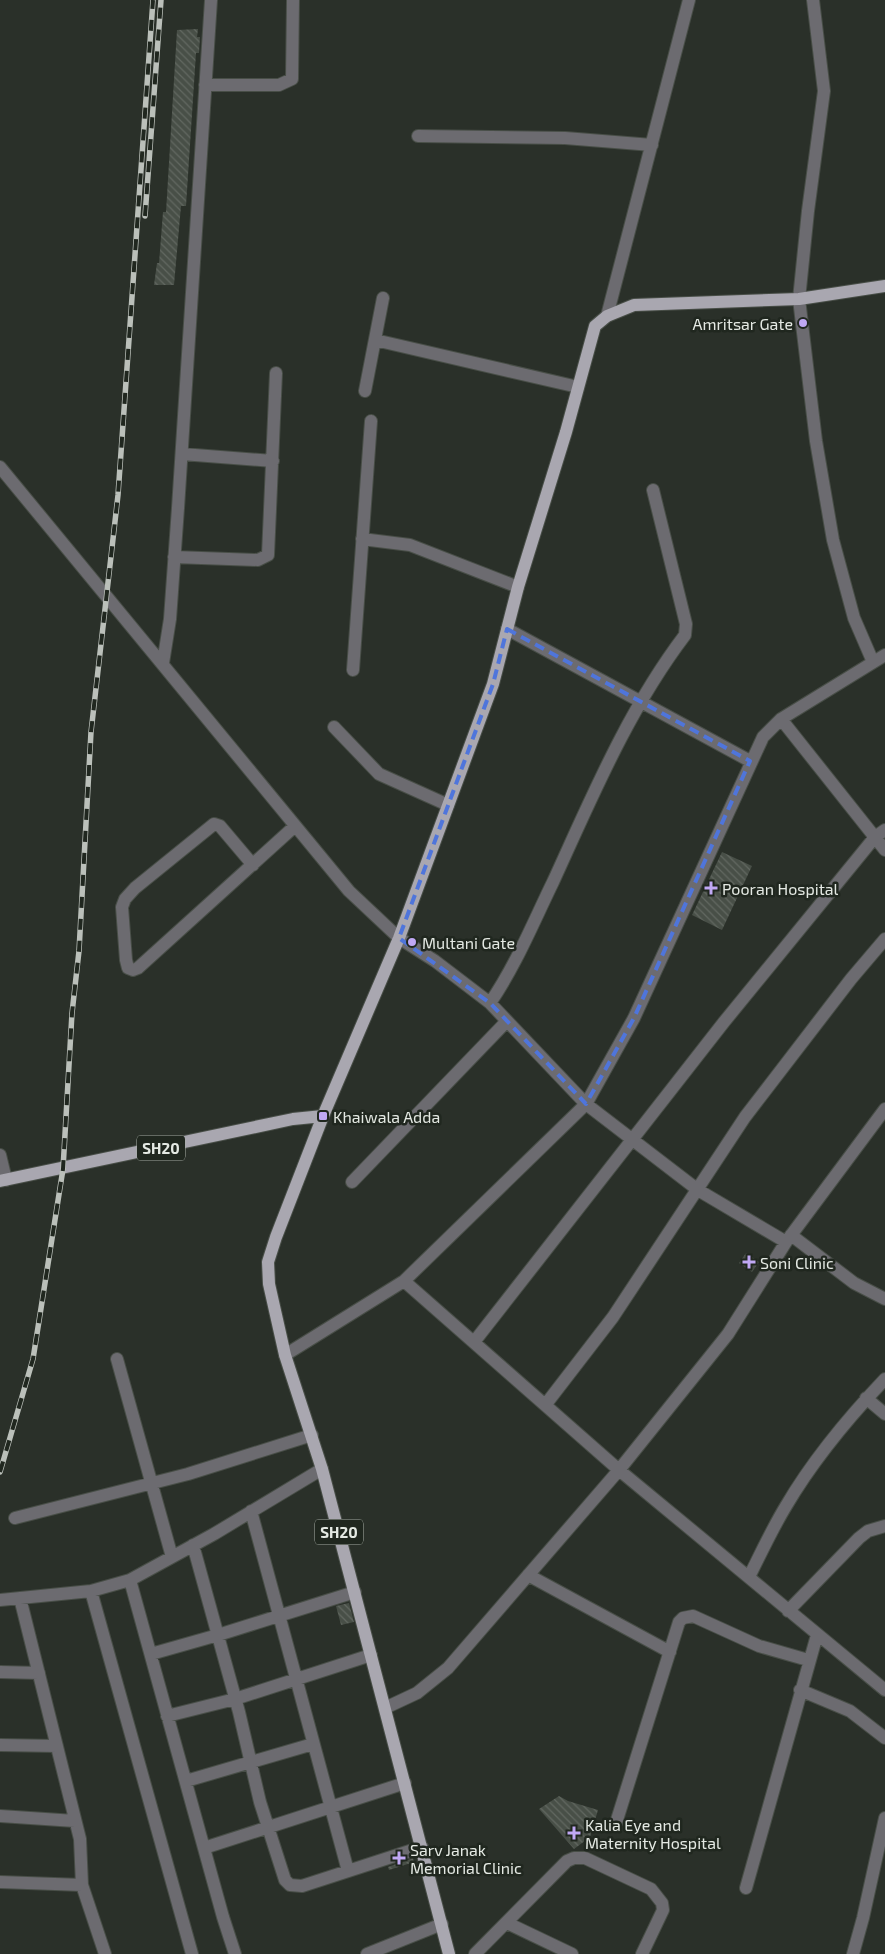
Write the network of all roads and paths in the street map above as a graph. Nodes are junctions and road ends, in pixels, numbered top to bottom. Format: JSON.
{"nodes":[{"id":1,"x":211,"y":0,"type":"edge"},
{"id":2,"x":293,"y":0,"type":"edge"},
{"id":3,"x":689,"y":0,"type":"edge"},
{"id":4,"x":813,"y":0,"type":"edge"},
{"id":5,"x":206,"y":85,"type":"junction"},
{"id":6,"x":418,"y":136,"type":"dead end"},
{"id":7,"x":652,"y":144,"type":"junction"},
{"id":8,"x":885,"y":286,"type":"edge"},
{"id":9,"x":384,"y":298,"type":"dead end"},
{"id":10,"x":799,"y":300,"type":"junction"},
{"id":11,"x":607,"y":316,"type":"junction"},
{"id":12,"x":375,"y":340,"type":"junction"},
{"id":13,"x":276,"y":373,"type":"dead end"},
{"id":14,"x":578,"y":387,"type":"junction"},
{"id":15,"x":365,"y":391,"type":"dead end"},
{"id":16,"x":371,"y":421,"type":"dead end"},
{"id":17,"x":182,"y":454,"type":"junction"},
{"id":18,"x":273,"y":460,"type":"junction"},
{"id":19,"x":0,"y":467,"type":"edge"},
{"id":20,"x":653,"y":490,"type":"dead end"},
{"id":21,"x":362,"y":539,"type":"junction"},
{"id":22,"x":174,"y":557,"type":"junction"},
{"id":23,"x":518,"y":587,"type":"junction"},
{"id":24,"x":507,"y":628,"type":"junction"},
{"id":25,"x":885,"y":655,"type":"edge"},
{"id":26,"x":873,"y":662,"type":"junction"},
{"id":27,"x":163,"y":663,"type":"junction"},
{"id":28,"x":353,"y":670,"type":"dead end"},
{"id":29,"x":641,"y":700,"type":"junction"},
{"id":30,"x":781,"y":719,"type":"junction"},
{"id":31,"x":334,"y":727,"type":"dead end"},
{"id":32,"x":750,"y":761,"type":"junction"},
{"id":33,"x":448,"y":805,"type":"junction"},
{"id":34,"x":295,"y":826,"type":"junction"},
{"id":35,"x":880,"y":833,"type":"edge"},
{"id":36,"x":885,"y":850,"type":"edge"},
{"id":37,"x":253,"y":865,"type":"junction"},
{"id":38,"x":399,"y":938,"type":"junction"},
{"id":39,"x":885,"y":939,"type":"edge"},
{"id":40,"x":490,"y":1002,"type":"junction"},
{"id":41,"x":507,"y":1020,"type":"junction"},
{"id":42,"x":586,"y":1104,"type":"junction"},
{"id":43,"x":885,"y":1109,"type":"edge"},
{"id":44,"x":322,"y":1116,"type":"junction"},
{"id":45,"x":632,"y":1140,"type":"junction"},
{"id":46,"x":0,"y":1155,"type":"edge"},
{"id":47,"x":3,"y":1181,"type":"edge"},
{"id":48,"x":352,"y":1182,"type":"dead end"},
{"id":49,"x":698,"y":1190,"type":"junction"},
{"id":50,"x":788,"y":1239,"type":"junction"},
{"id":51,"x":404,"y":1281,"type":"junction"},
{"id":52,"x":885,"y":1299,"type":"edge"},
{"id":53,"x":474,"y":1342,"type":"junction"},
{"id":54,"x":285,"y":1355,"type":"junction"},
{"id":55,"x":117,"y":1359,"type":"dead end"},
{"id":56,"x":885,"y":1379,"type":"edge"},
{"id":57,"x":866,"y":1398,"type":"junction"},
{"id":58,"x":546,"y":1404,"type":"junction"},
{"id":59,"x":885,"y":1414,"type":"edge"},
{"id":60,"x":312,"y":1435,"type":"junction"},
{"id":61,"x":322,"y":1469,"type":"junction"},
{"id":62,"x":619,"y":1470,"type":"junction"},
{"id":63,"x":151,"y":1483,"type":"junction"},
{"id":64,"x":251,"y":1510,"type":"junction"},
{"id":65,"x":15,"y":1518,"type":"dead end"},
{"id":66,"x":885,"y":1526,"type":"edge"},
{"id":67,"x":193,"y":1545,"type":"junction"},
{"id":68,"x":172,"y":1557,"type":"junction"},
{"id":69,"x":528,"y":1575,"type":"junction"},
{"id":70,"x":749,"y":1577,"type":"junction"},
{"id":71,"x":130,"y":1580,"type":"junction"},
{"id":72,"x":91,"y":1591,"type":"junction"},
{"id":73,"x":354,"y":1592,"type":"junction"},
{"id":74,"x":20,"y":1598,"type":"junction"},
{"id":75,"x":0,"y":1600,"type":"edge"},
{"id":76,"x":788,"y":1610,"type":"junction"},
{"id":77,"x":279,"y":1616,"type":"junction"},
{"id":78,"x":817,"y":1635,"type":"junction"},
{"id":79,"x":218,"y":1636,"type":"junction"},
{"id":80,"x":670,"y":1652,"type":"junction"},
{"id":81,"x":150,"y":1654,"type":"junction"},
{"id":82,"x":371,"y":1655,"type":"junction"},
{"id":83,"x":808,"y":1660,"type":"junction"},
{"id":84,"x":0,"y":1672,"type":"edge"},
{"id":85,"x":39,"y":1673,"type":"junction"},
{"id":86,"x":296,"y":1680,"type":"junction"},
{"id":87,"x":800,"y":1690,"type":"junction"},
{"id":88,"x":885,"y":1690,"type":"edge"},
{"id":89,"x":235,"y":1699,"type":"junction"},
{"id":90,"x":385,"y":1708,"type":"junction"},
{"id":91,"x":167,"y":1716,"type":"junction"},
{"id":92,"x":885,"y":1738,"type":"edge"},
{"id":93,"x":313,"y":1744,"type":"junction"},
{"id":94,"x":0,"y":1745,"type":"edge"},
{"id":95,"x":57,"y":1746,"type":"junction"},
{"id":96,"x":252,"y":1761,"type":"junction"},
{"id":97,"x":186,"y":1781,"type":"junction"},
{"id":98,"x":405,"y":1783,"type":"junction"},
{"id":99,"x":330,"y":1808,"type":"junction"},
{"id":100,"x":0,"y":1816,"type":"edge"},
{"id":101,"x":885,"y":1818,"type":"edge"},
{"id":102,"x":75,"y":1821,"type":"junction"},
{"id":103,"x":616,"y":1823,"type":"dead end"},
{"id":104,"x":268,"y":1828,"type":"junction"},
{"id":105,"x":422,"y":1847,"type":"junction"},
{"id":106,"x":204,"y":1848,"type":"junction"},
{"id":107,"x":348,"y":1871,"type":"junction"},
{"id":108,"x":0,"y":1882,"type":"edge"},
{"id":109,"x":82,"y":1885,"type":"junction"},
{"id":110,"x":746,"y":1888,"type":"dead end"},
{"id":111,"x":507,"y":1923,"type":"junction"},
{"id":112,"x":442,"y":1924,"type":"junction"},
{"id":113,"x":105,"y":1954,"type":"edge"},
{"id":114,"x":192,"y":1954,"type":"edge"},
{"id":115,"x":235,"y":1954,"type":"edge"},
{"id":116,"x":367,"y":1954,"type":"edge"},
{"id":117,"x":449,"y":1954,"type":"edge"},
{"id":118,"x":475,"y":1954,"type":"edge"},
{"id":119,"x":572,"y":1954,"type":"edge"},
{"id":120,"x":642,"y":1954,"type":"edge"},
{"id":121,"x":853,"y":1954,"type":"edge"}],
"edges":[{"from":1,"to":5,"type":"street"},
{"from":2,"to":5,"type":"street"},
{"from":3,"to":7,"type":"street"},
{"from":4,"to":10,"type":"street"},
{"from":5,"to":17,"type":"street"},
{"from":6,"to":7,"type":"street"},
{"from":7,"to":11,"type":"street"},
{"from":8,"to":10,"type":"main road"},
{"from":9,"to":12,"type":"street"},
{"from":10,"to":11,"type":"main road"},
{"from":10,"to":26,"type":"street"},
{"from":11,"to":14,"type":"main road"},
{"from":12,"to":14,"type":"street"},
{"from":12,"to":15,"type":"street"},
{"from":13,"to":18,"type":"street"},
{"from":14,"to":23,"type":"main road"},
{"from":16,"to":21,"type":"street"},
{"from":17,"to":18,"type":"street"},
{"from":17,"to":22,"type":"street"},
{"from":18,"to":22,"type":"street"},
{"from":19,"to":27,"type":"street"},
{"from":20,"to":29,"type":"street"},
{"from":21,"to":23,"type":"street"},
{"from":21,"to":28,"type":"street"},
{"from":22,"to":27,"type":"street"},
{"from":23,"to":24,"type":"main road"},
{"from":24,"to":29,"type":"street"},
{"from":24,"to":33,"type":"main road"},
{"from":25,"to":26,"type":"street"},
{"from":26,"to":30,"type":"street"},
{"from":27,"to":34,"type":"street"},
{"from":29,"to":32,"type":"street"},
{"from":29,"to":40,"type":"street"},
{"from":30,"to":32,"type":"street"},
{"from":30,"to":35,"type":"street"},
{"from":31,"to":33,"type":"street"},
{"from":32,"to":42,"type":"street"},
{"from":33,"to":38,"type":"main road"},
{"from":34,"to":37,"type":"street"},
{"from":34,"to":38,"type":"street"},
{"from":35,"to":36,"type":"street"},
{"from":35,"to":45,"type":"street"},
{"from":37,"to":37,"type":"street"},
{"from":38,"to":40,"type":"street"},
{"from":38,"to":44,"type":"main road"},
{"from":39,"to":49,"type":"street"},
{"from":40,"to":41,"type":"street"},
{"from":41,"to":42,"type":"street"},
{"from":41,"to":48,"type":"street"},
{"from":42,"to":45,"type":"street"},
{"from":42,"to":51,"type":"street"},
{"from":43,"to":50,"type":"street"},
{"from":44,"to":47,"type":"main road","number":"SH20"},
{"from":44,"to":54,"type":"main road","number":"SH20"},
{"from":45,"to":49,"type":"street"},
{"from":45,"to":53,"type":"street"},
{"from":46,"to":47,"type":"street"},
{"from":49,"to":50,"type":"street"},
{"from":49,"to":58,"type":"street"},
{"from":50,"to":52,"type":"street"},
{"from":50,"to":62,"type":"street"},
{"from":51,"to":53,"type":"street"},
{"from":51,"to":54,"type":"street"},
{"from":53,"to":58,"type":"street"},
{"from":54,"to":60,"type":"main road","number":"SH20"},
{"from":55,"to":63,"type":"street"},
{"from":56,"to":57,"type":"street"},
{"from":57,"to":59,"type":"street"},
{"from":57,"to":70,"type":"street"},
{"from":58,"to":62,"type":"street"},
{"from":60,"to":61,"type":"main road","number":"SH20"},
{"from":60,"to":63,"type":"street"},
{"from":61,"to":64,"type":"street"},
{"from":61,"to":73,"type":"main road","number":"SH20"},
{"from":62,"to":69,"type":"street"},
{"from":62,"to":70,"type":"street"},
{"from":63,"to":65,"type":"street"},
{"from":63,"to":68,"type":"street"},
{"from":64,"to":67,"type":"street"},
{"from":64,"to":77,"type":"street"},
{"from":66,"to":76,"type":"street"},
{"from":67,"to":68,"type":"street"},
{"from":67,"to":79,"type":"street"},
{"from":68,"to":71,"type":"street"},
{"from":69,"to":80,"type":"street"},
{"from":69,"to":90,"type":"street"},
{"from":70,"to":76,"type":"street"},
{"from":71,"to":72,"type":"street"},
{"from":71,"to":81,"type":"street"},
{"from":72,"to":74,"type":"street"},
{"from":72,"to":114,"type":"street"},
{"from":73,"to":77,"type":"street"},
{"from":73,"to":82,"type":"main road","number":"SH20"},
{"from":74,"to":75,"type":"street"},
{"from":74,"to":85,"type":"street"},
{"from":76,"to":78,"type":"street"},
{"from":77,"to":79,"type":"street"},
{"from":77,"to":86,"type":"street"},
{"from":78,"to":83,"type":"street"},
{"from":78,"to":88,"type":"street"},
{"from":79,"to":81,"type":"street"},
{"from":79,"to":89,"type":"street"},
{"from":80,"to":83,"type":"street"},
{"from":80,"to":103,"type":"street"},
{"from":81,"to":91,"type":"street"},
{"from":82,"to":86,"type":"street"},
{"from":82,"to":90,"type":"main road","number":"SH20"},
{"from":83,"to":87,"type":"street"},
{"from":84,"to":85,"type":"street"},
{"from":85,"to":95,"type":"street"},
{"from":86,"to":89,"type":"street"},
{"from":86,"to":93,"type":"street"},
{"from":87,"to":92,"type":"street"},
{"from":87,"to":110,"type":"street"},
{"from":89,"to":91,"type":"street"},
{"from":89,"to":96,"type":"street"},
{"from":90,"to":98,"type":"main road","number":"SH20"},
{"from":91,"to":97,"type":"street"},
{"from":93,"to":96,"type":"street"},
{"from":93,"to":99,"type":"street"},
{"from":94,"to":95,"type":"street"},
{"from":95,"to":102,"type":"street"},
{"from":96,"to":97,"type":"street"},
{"from":96,"to":104,"type":"street"},
{"from":97,"to":106,"type":"street"},
{"from":98,"to":99,"type":"street"},
{"from":98,"to":105,"type":"main road","number":"SH20"},
{"from":99,"to":104,"type":"street"},
{"from":99,"to":107,"type":"street"},
{"from":100,"to":102,"type":"street"},
{"from":101,"to":121,"type":"street"},
{"from":102,"to":109,"type":"street"},
{"from":104,"to":106,"type":"street"},
{"from":104,"to":107,"type":"street"},
{"from":105,"to":107,"type":"street"},
{"from":105,"to":112,"type":"main road","number":"SH20"},
{"from":106,"to":115,"type":"street"},
{"from":108,"to":109,"type":"street"},
{"from":109,"to":113,"type":"street"},
{"from":111,"to":118,"type":"street"},
{"from":111,"to":119,"type":"street"},
{"from":111,"to":120,"type":"street"},
{"from":112,"to":116,"type":"street"},
{"from":112,"to":117,"type":"main road","number":"SH20"}]}
